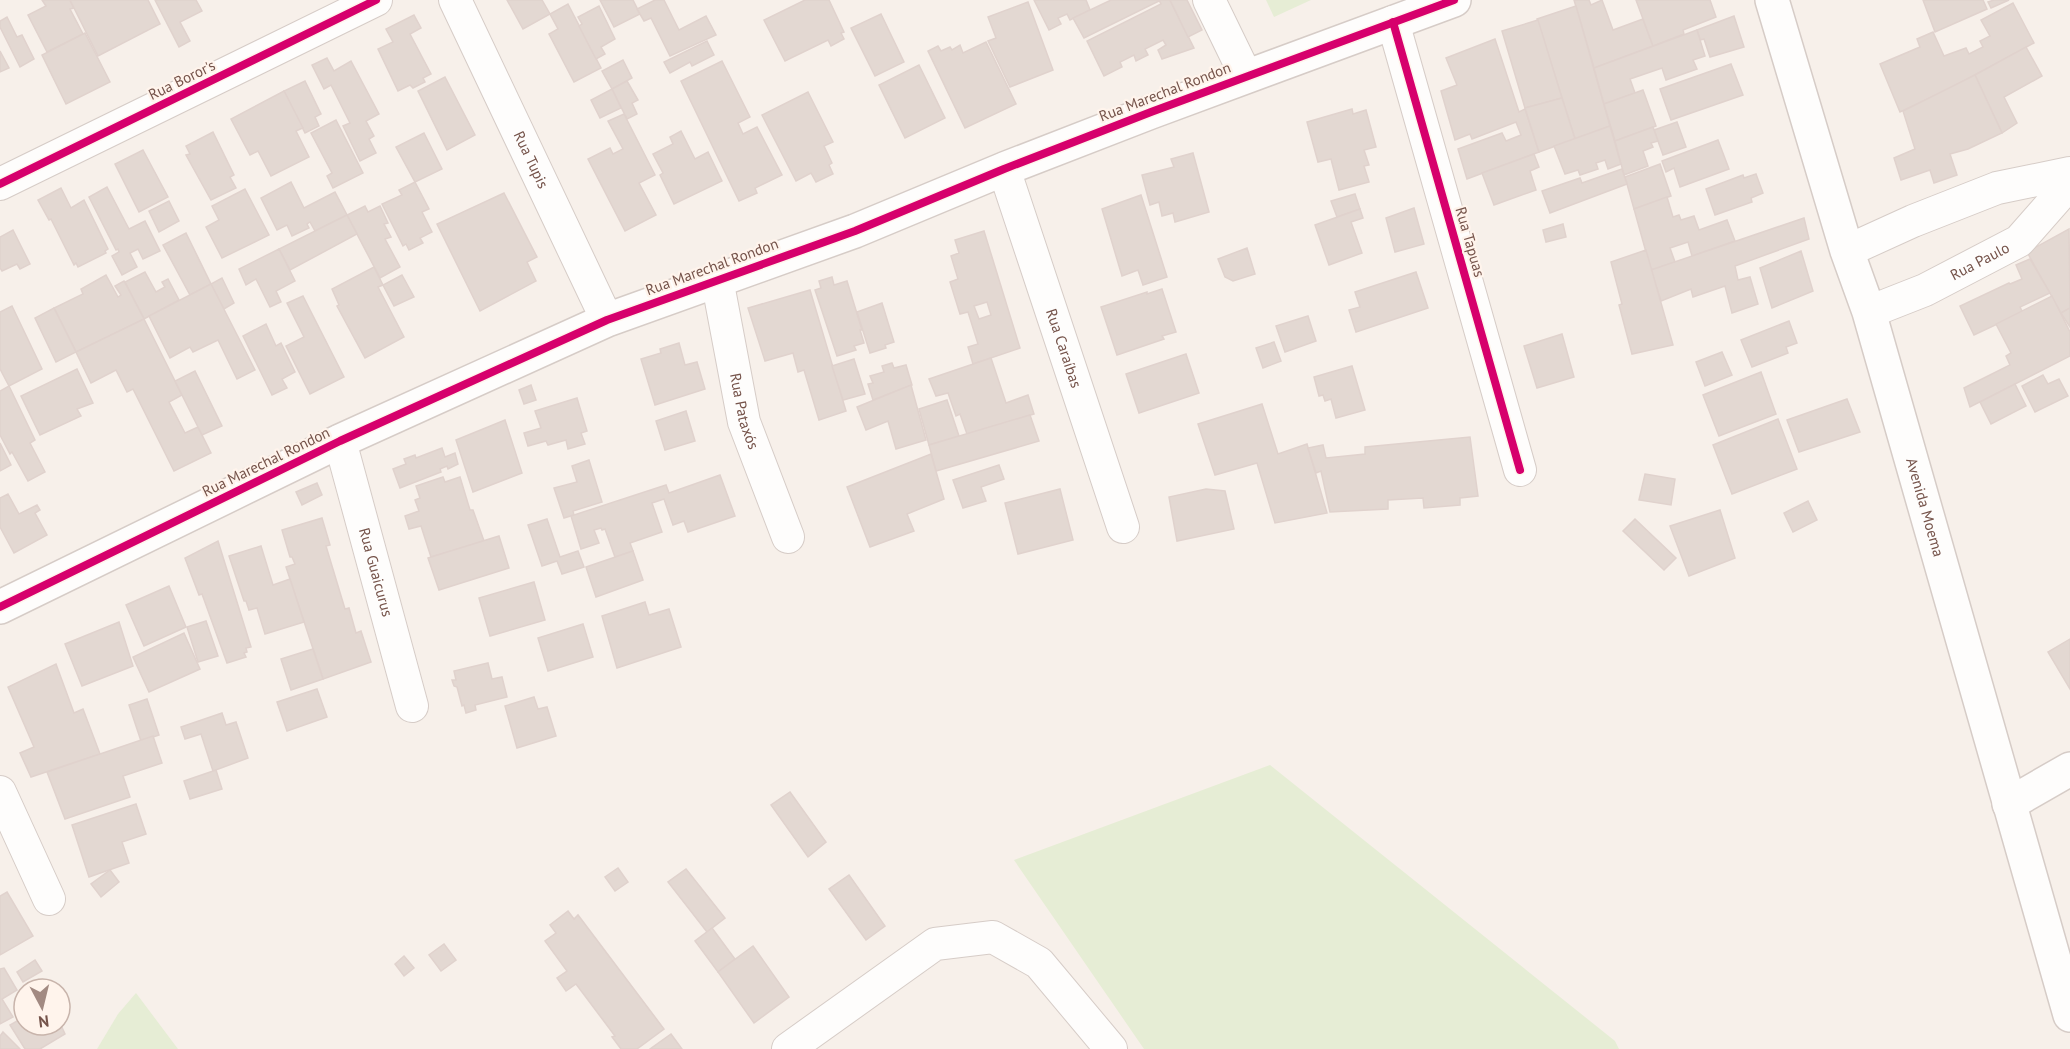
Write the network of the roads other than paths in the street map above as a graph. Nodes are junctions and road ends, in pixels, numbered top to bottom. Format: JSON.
{"nodes":[{"id":1,"x":376,"y":0,"type":"edge"},
{"id":2,"x":455,"y":0,"type":"edge"},
{"id":3,"x":1209,"y":0,"type":"edge"},
{"id":4,"x":1454,"y":0,"type":"edge"},
{"id":5,"x":1772,"y":0,"type":"edge"},
{"id":6,"x":1393,"y":22,"type":"junction"},
{"id":7,"x":1245,"y":76,"type":"junction"},
{"id":8,"x":1004,"y":169,"type":"junction"},
{"id":9,"x":2070,"y":173,"type":"edge"},
{"id":10,"x":2070,"y":183,"type":"edge"},
{"id":11,"x":0,"y":184,"type":"edge"},
{"id":12,"x":1846,"y":251,"type":"junction"},
{"id":13,"x":717,"y":279,"type":"junction"},
{"id":14,"x":1869,"y":312,"type":"junction"},
{"id":15,"x":607,"y":320,"type":"junction"},
{"id":16,"x":340,"y":441,"type":"junction"},
{"id":17,"x":1520,"y":470,"type":"dead end"},
{"id":18,"x":1123,"y":527,"type":"dead end"},
{"id":19,"x":788,"y":537,"type":"dead end"},
{"id":20,"x":0,"y":608,"type":"edge"},
{"id":21,"x":412,"y":706,"type":"dead end"},
{"id":22,"x":2070,"y":769,"type":"edge"},
{"id":23,"x":0,"y":792,"type":"edge"},
{"id":24,"x":2009,"y":804,"type":"junction"},
{"id":25,"x":50,"y":899,"type":"dead end"},
{"id":26,"x":2070,"y":1015,"type":"edge"},
{"id":27,"x":788,"y":1049,"type":"edge"},
{"id":28,"x":1111,"y":1049,"type":"edge"}],
"edges":[{"from":1,"to":11,"type":"street","name":"Rua Boror's"},
{"from":2,"to":15,"type":"street","name":"Rua Tupis"},
{"from":3,"to":7,"type":"street"},
{"from":4,"to":6,"type":"street","name":"Rua Marechal Rondon"},
{"from":5,"to":12,"type":"street","name":"Avenida Moema"},
{"from":6,"to":7,"type":"street","name":"Rua Marechal Rondon"},
{"from":6,"to":17,"type":"street","name":"Rua Tapuas"},
{"from":7,"to":8,"type":"street","name":"Rua Marechal Rondon"},
{"from":8,"to":13,"type":"street","name":"Rua Marechal Rondon"},
{"from":8,"to":18,"type":"street","name":"Rua Caraíbas"},
{"from":9,"to":12,"type":"street"},
{"from":10,"to":14,"type":"street","name":"Rua Paulo"},
{"from":12,"to":14,"type":"street","name":"Avenida Moema"},
{"from":13,"to":15,"type":"street","name":"Rua Marechal Rondon"},
{"from":13,"to":19,"type":"street","name":"Rua Pataxós"},
{"from":14,"to":24,"type":"street","name":"Avenida Moema"},
{"from":15,"to":16,"type":"street","name":"Rua Marechal Rondon"},
{"from":16,"to":20,"type":"street","name":"Rua Marechal Rondon"},
{"from":16,"to":21,"type":"street","name":"Rua Guaicurus"},
{"from":22,"to":24,"type":"street"},
{"from":23,"to":25,"type":"street"},
{"from":24,"to":26,"type":"street","name":"Avenida Moema"},
{"from":27,"to":28,"type":"street"}]}
